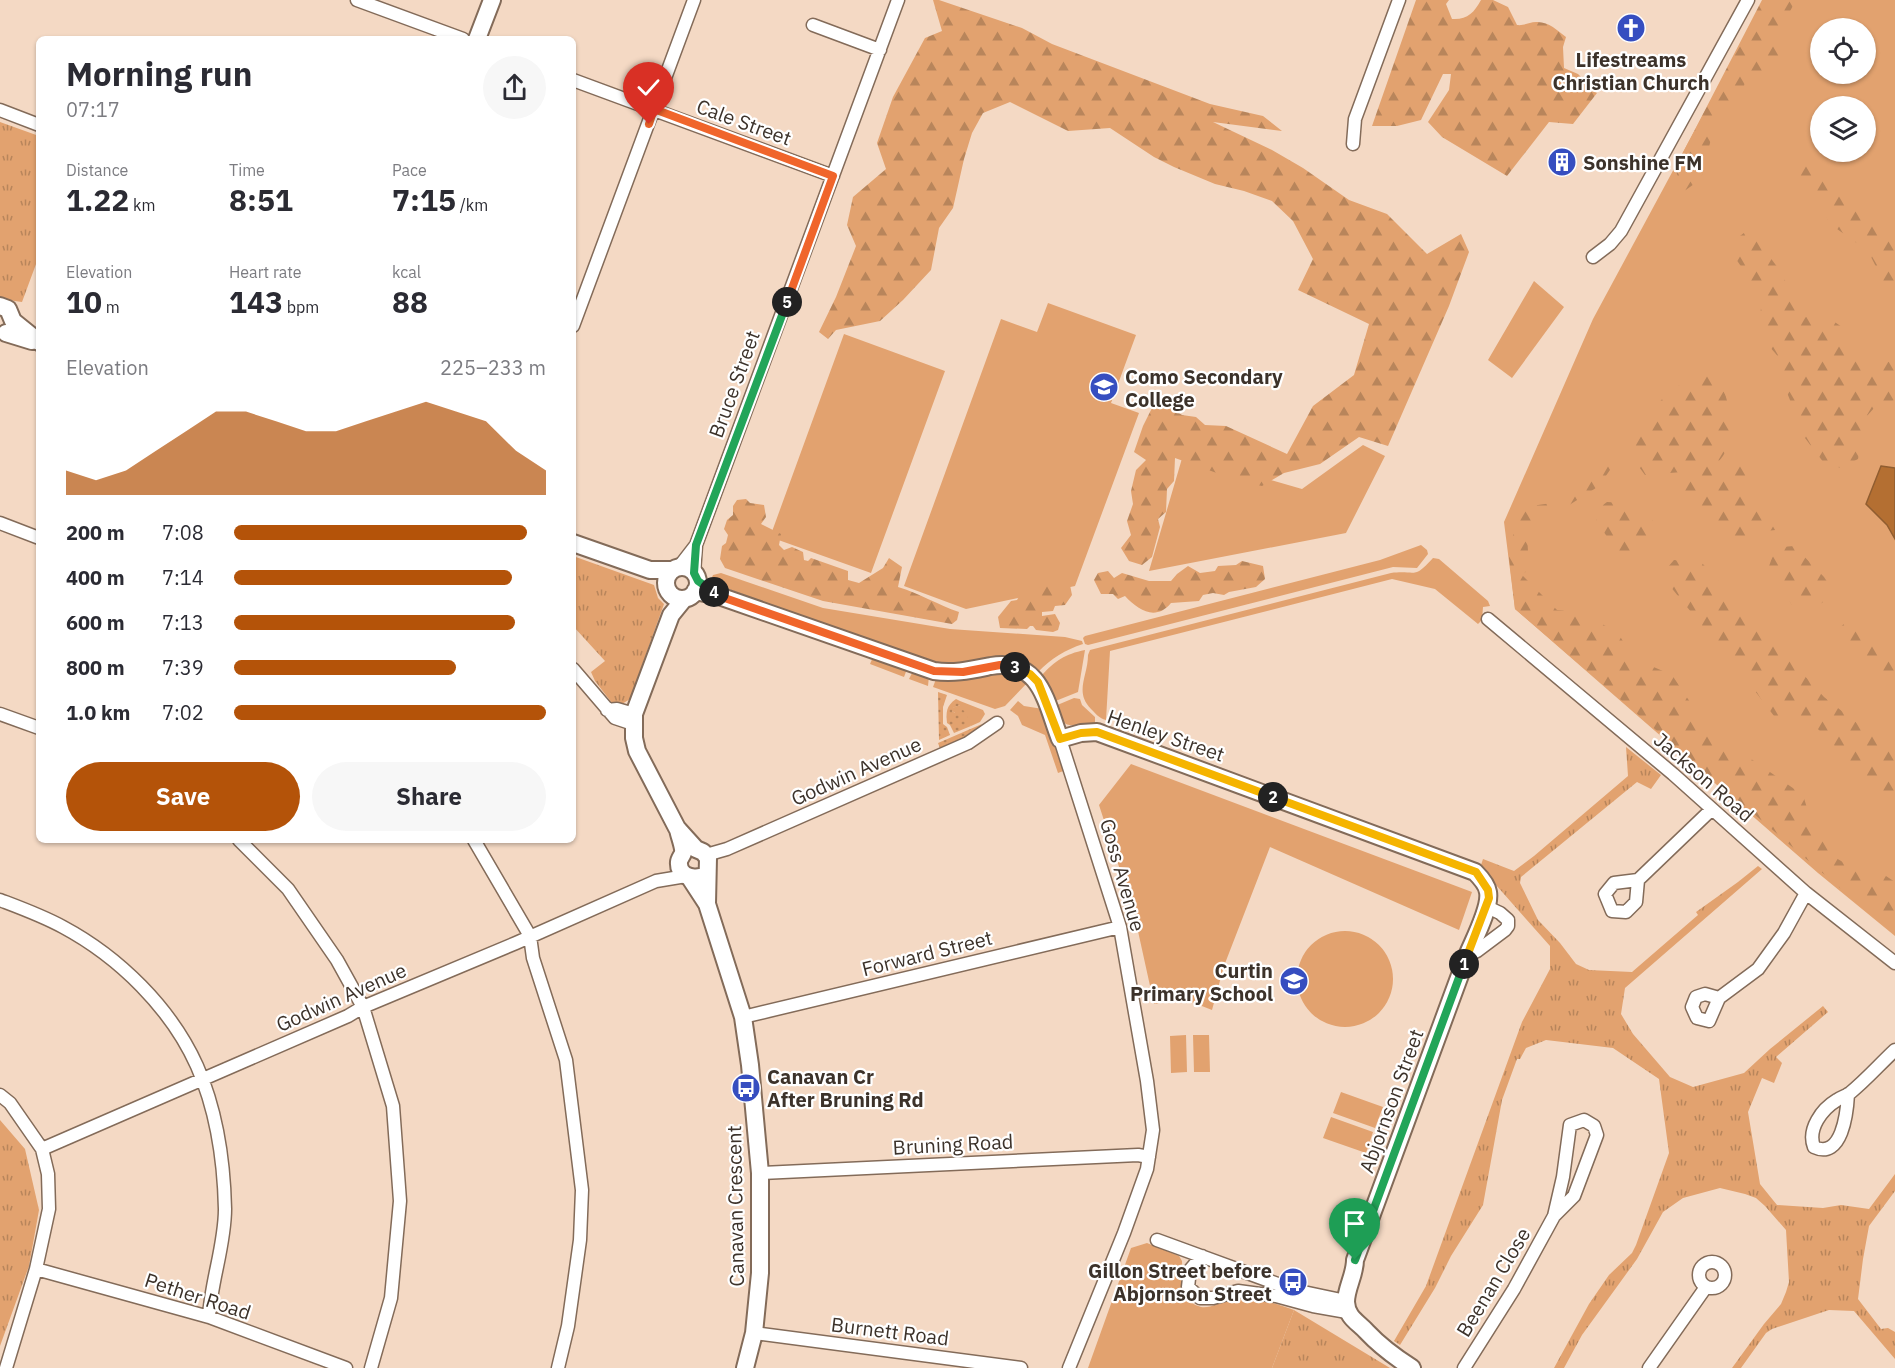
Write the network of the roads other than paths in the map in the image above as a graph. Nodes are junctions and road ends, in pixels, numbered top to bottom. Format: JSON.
{"nodes":[{"id":1,"x":357,"y":0,"type":"edge"},
{"id":2,"x":492,"y":0,"type":"edge"},
{"id":3,"x":694,"y":0,"type":"edge"},
{"id":4,"x":897,"y":0,"type":"edge"},
{"id":5,"x":1399,"y":0,"type":"edge"},
{"id":6,"x":1748,"y":0,"type":"edge"},
{"id":7,"x":813,"y":25,"type":"dead end"},
{"id":8,"x":455,"y":36,"type":"edge"},
{"id":9,"x":478,"y":36,"type":"edge"},
{"id":10,"x":880,"y":50,"type":"junction"},
{"id":11,"x":576,"y":81,"type":"edge"},
{"id":12,"x":654,"y":109,"type":"junction"},
{"id":13,"x":0,"y":110,"type":"edge"},
{"id":14,"x":36,"y":124,"type":"edge"},
{"id":15,"x":1353,"y":144,"type":"dead end"},
{"id":16,"x":833,"y":176,"type":"junction"},
{"id":17,"x":1593,"y":257,"type":"dead end"},
{"id":18,"x":0,"y":306,"type":"edge"},
{"id":19,"x":576,"y":318,"type":"edge"},
{"id":20,"x":4,"y":332,"type":"edge"},
{"id":21,"x":36,"y":341,"type":"edge"},
{"id":22,"x":0,"y":523,"type":"edge"},
{"id":23,"x":36,"y":537,"type":"edge"},
{"id":24,"x":576,"y":544,"type":"edge"},
{"id":25,"x":683,"y":583,"type":"junction"},
{"id":26,"x":1488,"y":619,"type":"dead end"},
{"id":27,"x":576,"y":673,"type":"edge"},
{"id":28,"x":0,"y":714,"type":"edge"},
{"id":29,"x":633,"y":719,"type":"junction"},
{"id":30,"x":997,"y":723,"type":"dead end"},
{"id":31,"x":36,"y":727,"type":"edge"},
{"id":32,"x":1060,"y":739,"type":"junction"},
{"id":33,"x":1712,"y":809,"type":"junction"},
{"id":34,"x":242,"y":843,"type":"edge"},
{"id":35,"x":476,"y":843,"type":"edge"},
{"id":36,"x":694,"y":864,"type":"junction"},
{"id":37,"x":1638,"y":880,"type":"dead end"},
{"id":38,"x":1488,"y":890,"type":"joint"},
{"id":39,"x":1806,"y":893,"type":"junction"},
{"id":40,"x":0,"y":900,"type":"edge"},
{"id":41,"x":1486,"y":907,"type":"junction"},
{"id":42,"x":1120,"y":927,"type":"junction"},
{"id":43,"x":530,"y":936,"type":"junction"},
{"id":44,"x":1467,"y":956,"type":"junction"},
{"id":45,"x":1895,"y":963,"type":"edge"},
{"id":46,"x":1719,"y":999,"type":"dead end"},
{"id":47,"x":363,"y":1007,"type":"junction"},
{"id":48,"x":743,"y":1017,"type":"junction"},
{"id":49,"x":1895,"y":1050,"type":"edge"},
{"id":50,"x":201,"y":1079,"type":"junction"},
{"id":51,"x":1848,"y":1094,"type":"dead end"},
{"id":52,"x":0,"y":1095,"type":"edge"},
{"id":53,"x":42,"y":1149,"type":"junction"},
{"id":54,"x":1149,"y":1157,"type":"junction"},
{"id":55,"x":760,"y":1173,"type":"junction"},
{"id":56,"x":1554,"y":1216,"type":"junction"},
{"id":57,"x":1157,"y":1240,"type":"dead end"},
{"id":58,"x":1202,"y":1256,"type":"junction"},
{"id":59,"x":36,"y":1269,"type":"junction"},
{"id":60,"x":1706,"y":1287,"type":"dead end"},
{"id":61,"x":1342,"y":1305,"type":"junction"},
{"id":62,"x":209,"y":1317,"type":"junction"},
{"id":63,"x":754,"y":1333,"type":"junction"},
{"id":64,"x":6,"y":1368,"type":"edge"},
{"id":65,"x":346,"y":1368,"type":"edge"},
{"id":66,"x":371,"y":1368,"type":"edge"},
{"id":67,"x":558,"y":1368,"type":"edge"},
{"id":68,"x":745,"y":1368,"type":"edge"},
{"id":69,"x":1021,"y":1368,"type":"edge"},
{"id":70,"x":1070,"y":1368,"type":"edge"},
{"id":71,"x":1412,"y":1368,"type":"edge"},
{"id":72,"x":1464,"y":1368,"type":"edge"},
{"id":73,"x":1649,"y":1368,"type":"edge"}],
"edges":[{"from":1,"to":8,"type":"street"},
{"from":2,"to":9,"type":"street"},
{"from":3,"to":12,"type":"street"},
{"from":4,"to":10,"type":"street","name":"Bruce Street"},
{"from":5,"to":15,"type":"street"},
{"from":6,"to":17,"type":"street"},
{"from":7,"to":10,"type":"street"},
{"from":10,"to":16,"type":"street","name":"Bruce Street"},
{"from":11,"to":12,"type":"street","name":"Cale Street"},
{"from":12,"to":16,"type":"street","name":"Cale Street"},
{"from":12,"to":19,"type":"street"},
{"from":13,"to":14,"type":"street"},
{"from":16,"to":25,"type":"street","name":"Bruce Street"},
{"from":18,"to":20,"type":"street"},
{"from":20,"to":21,"type":"street"},
{"from":22,"to":23,"type":"street"},
{"from":24,"to":25,"type":"street"},
{"from":25,"to":29,"type":"street","name":"Bruce Street"},
{"from":25,"to":32,"type":"street"},
{"from":26,"to":33,"type":"street","name":"Jackson Road"},
{"from":27,"to":29,"type":"street"},
{"from":28,"to":31,"type":"street"},
{"from":29,"to":36,"type":"street"},
{"from":30,"to":36,"type":"street","name":"Godwin Avenue"},
{"from":32,"to":38,"type":"street","name":"Henley Street"},
{"from":32,"to":42,"type":"street","name":"Goss Avenue"},
{"from":33,"to":37,"type":"street"},
{"from":33,"to":39,"type":"street","name":"Jackson Road"},
{"from":34,"to":47,"type":"street"},
{"from":35,"to":43,"type":"street"},
{"from":36,"to":43,"type":"street","name":"Godwin Avenue"},
{"from":36,"to":48,"type":"street","name":"Canavan Crescent"},
{"from":38,"to":41,"type":"street","name":"Abjornson Street"},
{"from":39,"to":45,"type":"street","name":"Jackson Road"},
{"from":39,"to":46,"type":"street"},
{"from":40,"to":50,"type":"street"},
{"from":41,"to":44,"type":"street","name":"Abjornson Street"},
{"from":41,"to":44,"type":"street"},
{"from":42,"to":48,"type":"street","name":"Forward Street"},
{"from":42,"to":54,"type":"street","name":"Goss Avenue"},
{"from":43,"to":47,"type":"street","name":"Godwin Avenue"},
{"from":43,"to":67,"type":"street"},
{"from":44,"to":61,"type":"street","name":"Abjornson Street"},
{"from":47,"to":50,"type":"street","name":"Godwin Avenue"},
{"from":47,"to":66,"type":"street"},
{"from":48,"to":55,"type":"street","name":"Canavan Crescent"},
{"from":49,"to":51,"type":"street"},
{"from":50,"to":53,"type":"street","name":"Godwin Avenue"},
{"from":50,"to":62,"type":"street"},
{"from":52,"to":53,"type":"street"},
{"from":53,"to":59,"type":"street"},
{"from":54,"to":55,"type":"street","name":"Bruning Road"},
{"from":54,"to":70,"type":"street","name":"Goss Avenue"},
{"from":55,"to":63,"type":"street","name":"Canavan Crescent"},
{"from":56,"to":56,"type":"street","name":"Beenan Close"},
{"from":56,"to":72,"type":"street","name":"Beenan Close"},
{"from":57,"to":58,"type":"street"},
{"from":58,"to":61,"type":"street"},
{"from":58,"to":61,"type":"street"},
{"from":59,"to":62,"type":"street","name":"Pether Road"},
{"from":59,"to":64,"type":"street"},
{"from":60,"to":73,"type":"street"},
{"from":61,"to":71,"type":"street"},
{"from":62,"to":65,"type":"street","name":"Pether Road"},
{"from":63,"to":68,"type":"street","name":"Canavan Crescent"},
{"from":63,"to":69,"type":"street","name":"Burnett Road"}]}
